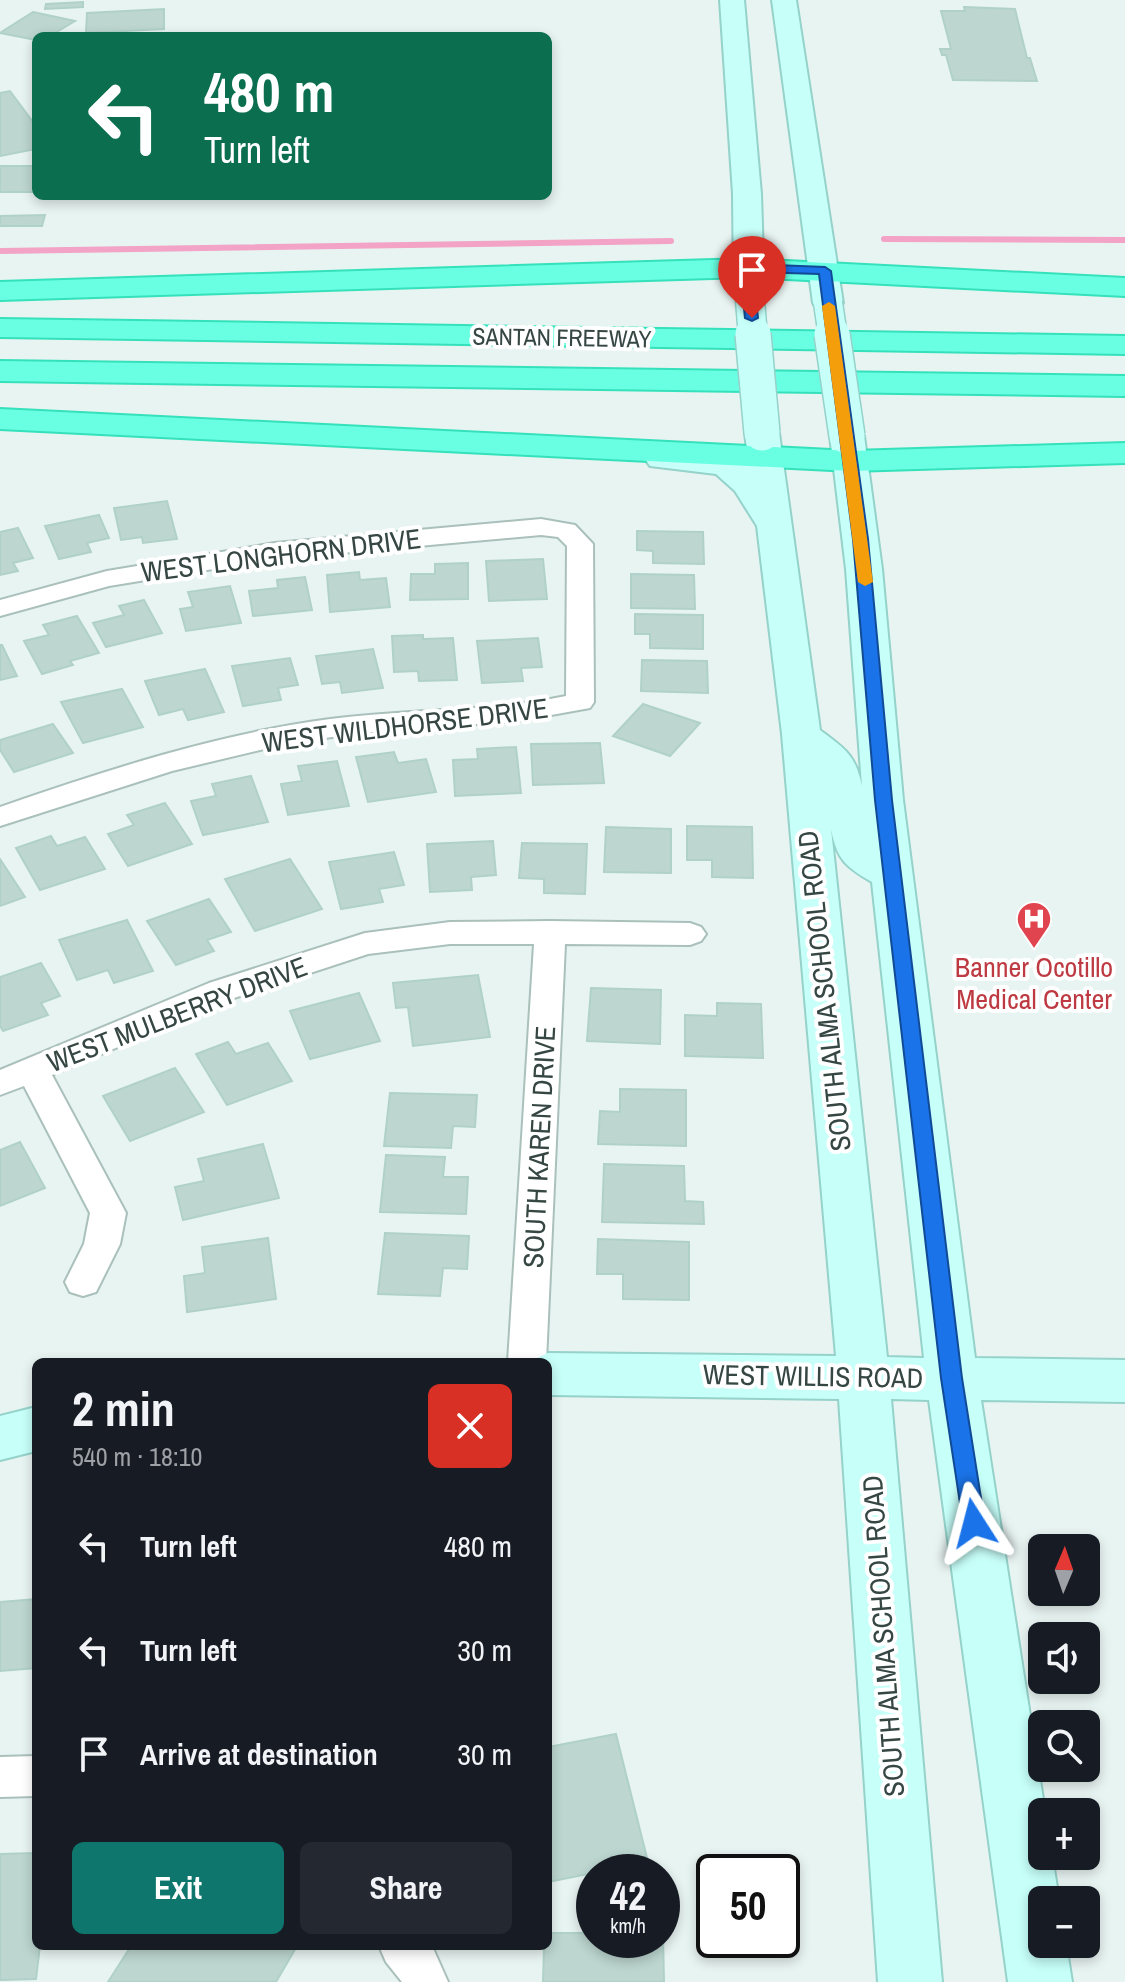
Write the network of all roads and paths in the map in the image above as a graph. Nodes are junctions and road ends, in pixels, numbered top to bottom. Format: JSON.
{"nodes":[{"id":1,"x":732,"y":0,"type":"edge"},
{"id":2,"x":784,"y":0,"type":"edge"},
{"id":3,"x":825,"y":271,"type":"junction"},
{"id":4,"x":748,"y":278,"type":"junction"},
{"id":5,"x":1125,"y":287,"type":"edge"},
{"id":6,"x":0,"y":291,"type":"edge"},
{"id":7,"x":0,"y":328,"type":"edge"},
{"id":8,"x":1125,"y":345,"type":"edge"},
{"id":9,"x":0,"y":371,"type":"edge"},
{"id":10,"x":1125,"y":386,"type":"edge"},
{"id":11,"x":0,"y":419,"type":"edge"},
{"id":12,"x":305,"y":434,"type":"junction"},
{"id":13,"x":764,"y":445,"type":"junction"},
{"id":14,"x":849,"y":449,"type":"junction"},
{"id":15,"x":1125,"y":453,"type":"edge"},
{"id":16,"x":774,"y":527,"type":"junction"},
{"id":17,"x":0,"y":608,"type":"edge"},
{"id":18,"x":580,"y":702,"type":"joint"},
{"id":19,"x":801,"y":734,"type":"junction"},
{"id":20,"x":0,"y":817,"type":"edge"},
{"id":21,"x":893,"y":876,"type":"junction"},
{"id":22,"x":550,"y":932,"type":"junction"},
{"id":23,"x":690,"y":934,"type":"dead end"},
{"id":24,"x":33,"y":1071,"type":"junction"},
{"id":25,"x":0,"y":1083,"type":"edge"},
{"id":26,"x":83,"y":1282,"type":"dead end"},
{"id":27,"x":527,"y":1358,"type":"edge"},
{"id":28,"x":552,"y":1374,"type":"edge"},
{"id":29,"x":863,"y":1376,"type":"junction"},
{"id":30,"x":952,"y":1378,"type":"junction"},
{"id":31,"x":1125,"y":1381,"type":"edge"},
{"id":32,"x":32,"y":1430,"type":"edge"},
{"id":33,"x":0,"y":1438,"type":"edge"},
{"id":34,"x":32,"y":1776,"type":"edge"},
{"id":35,"x":0,"y":1777,"type":"edge"},
{"id":36,"x":405,"y":1950,"type":"edge"},
{"id":37,"x":425,"y":1982,"type":"edge"},
{"id":38,"x":910,"y":1982,"type":"edge"},
{"id":39,"x":1040,"y":1982,"type":"edge"}],
"edges":[{"from":1,"to":4,"type":"main road","name":"SOUTH ALMA SCHOOL ROAD"},
{"from":2,"to":3,"type":"main road"},
{"from":3,"to":4,"type":"highway"},
{"from":3,"to":5,"type":"highway"},
{"from":3,"to":14,"type":"main road","bridge":true},
{"from":4,"to":6,"type":"highway"},
{"from":4,"to":13,"type":"main road","name":"SOUTH ALMA SCHOOL ROAD","bridge":true},
{"from":7,"to":8,"type":"highway","name":"SANTAN FREEWAY"},
{"from":9,"to":10,"type":"highway","name":"SANTAN FREEWAY"},
{"from":11,"to":12,"type":"highway"},
{"from":12,"to":13,"type":"highway"},
{"from":12,"to":16,"type":"main road"},
{"from":13,"to":14,"type":"highway"},
{"from":13,"to":16,"type":"main road","name":"SOUTH ALMA SCHOOL ROAD"},
{"from":14,"to":15,"type":"highway"},
{"from":14,"to":21,"type":"main road"},
{"from":16,"to":19,"type":"main road","name":"SOUTH ALMA SCHOOL ROAD"},
{"from":17,"to":18,"type":"street","name":"WEST LONGHORN DRIVE"},
{"from":18,"to":20,"type":"street","name":"WEST WILDHORSE DRIVE"},
{"from":19,"to":21,"type":"main road"},
{"from":19,"to":29,"type":"main road","name":"SOUTH ALMA SCHOOL ROAD"},
{"from":21,"to":30,"type":"main road"},
{"from":22,"to":23,"type":"street","name":"WEST MULBERRY DRIVE"},
{"from":22,"to":24,"type":"street","name":"WEST MULBERRY DRIVE"},
{"from":22,"to":27,"type":"street","name":"SOUTH KAREN DRIVE"},
{"from":24,"to":25,"type":"street","name":"WEST MULBERRY DRIVE"},
{"from":24,"to":26,"type":"street"},
{"from":28,"to":29,"type":"main road","name":"WEST WILLIS ROAD"},
{"from":29,"to":30,"type":"main road","name":"WEST WILLIS ROAD"},
{"from":29,"to":38,"type":"main road","name":"SOUTH ALMA SCHOOL ROAD"},
{"from":30,"to":31,"type":"main road","name":"WEST WILLIS ROAD"},
{"from":30,"to":39,"type":"main road"},
{"from":32,"to":33,"type":"main road"},
{"from":34,"to":35,"type":"street"},
{"from":36,"to":37,"type":"street"}]}
